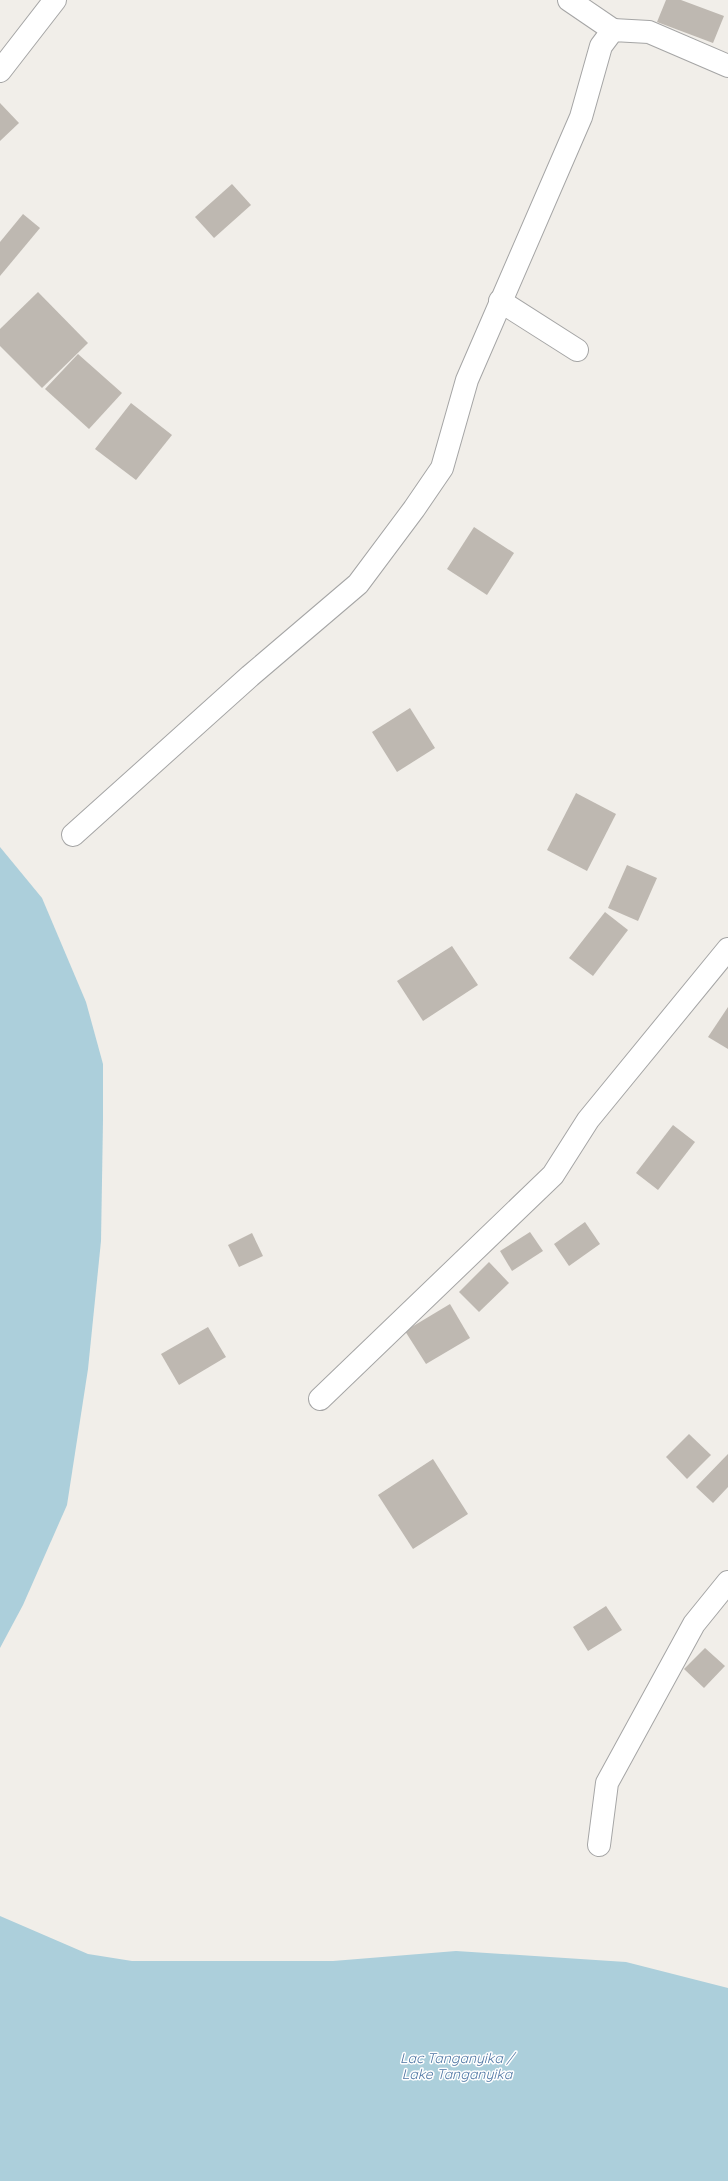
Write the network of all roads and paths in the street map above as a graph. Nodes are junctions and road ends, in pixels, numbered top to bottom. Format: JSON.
{"nodes":[{"id":1,"x":55,"y":0,"type":"edge"},
{"id":2,"x":569,"y":0,"type":"edge"},
{"id":3,"x":613,"y":30,"type":"junction"},
{"id":4,"x":728,"y":66,"type":"edge"},
{"id":5,"x":0,"y":71,"type":"edge"},
{"id":6,"x":500,"y":301,"type":"junction"},
{"id":7,"x":576,"y":350,"type":"dead end"},
{"id":8,"x":73,"y":835,"type":"dead end"},
{"id":9,"x":728,"y":949,"type":"edge"},
{"id":10,"x":320,"y":1399,"type":"dead end"},
{"id":11,"x":728,"y":1582,"type":"edge"},
{"id":12,"x":599,"y":1845,"type":"dead end"}],
"edges":[{"from":1,"to":5,"type":"street"},
{"from":2,"to":3,"type":"street"},
{"from":3,"to":4,"type":"street"},
{"from":3,"to":6,"type":"street"},
{"from":6,"to":7,"type":"street"},
{"from":6,"to":8,"type":"street"},
{"from":9,"to":10,"type":"street"},
{"from":11,"to":12,"type":"street"}]}
